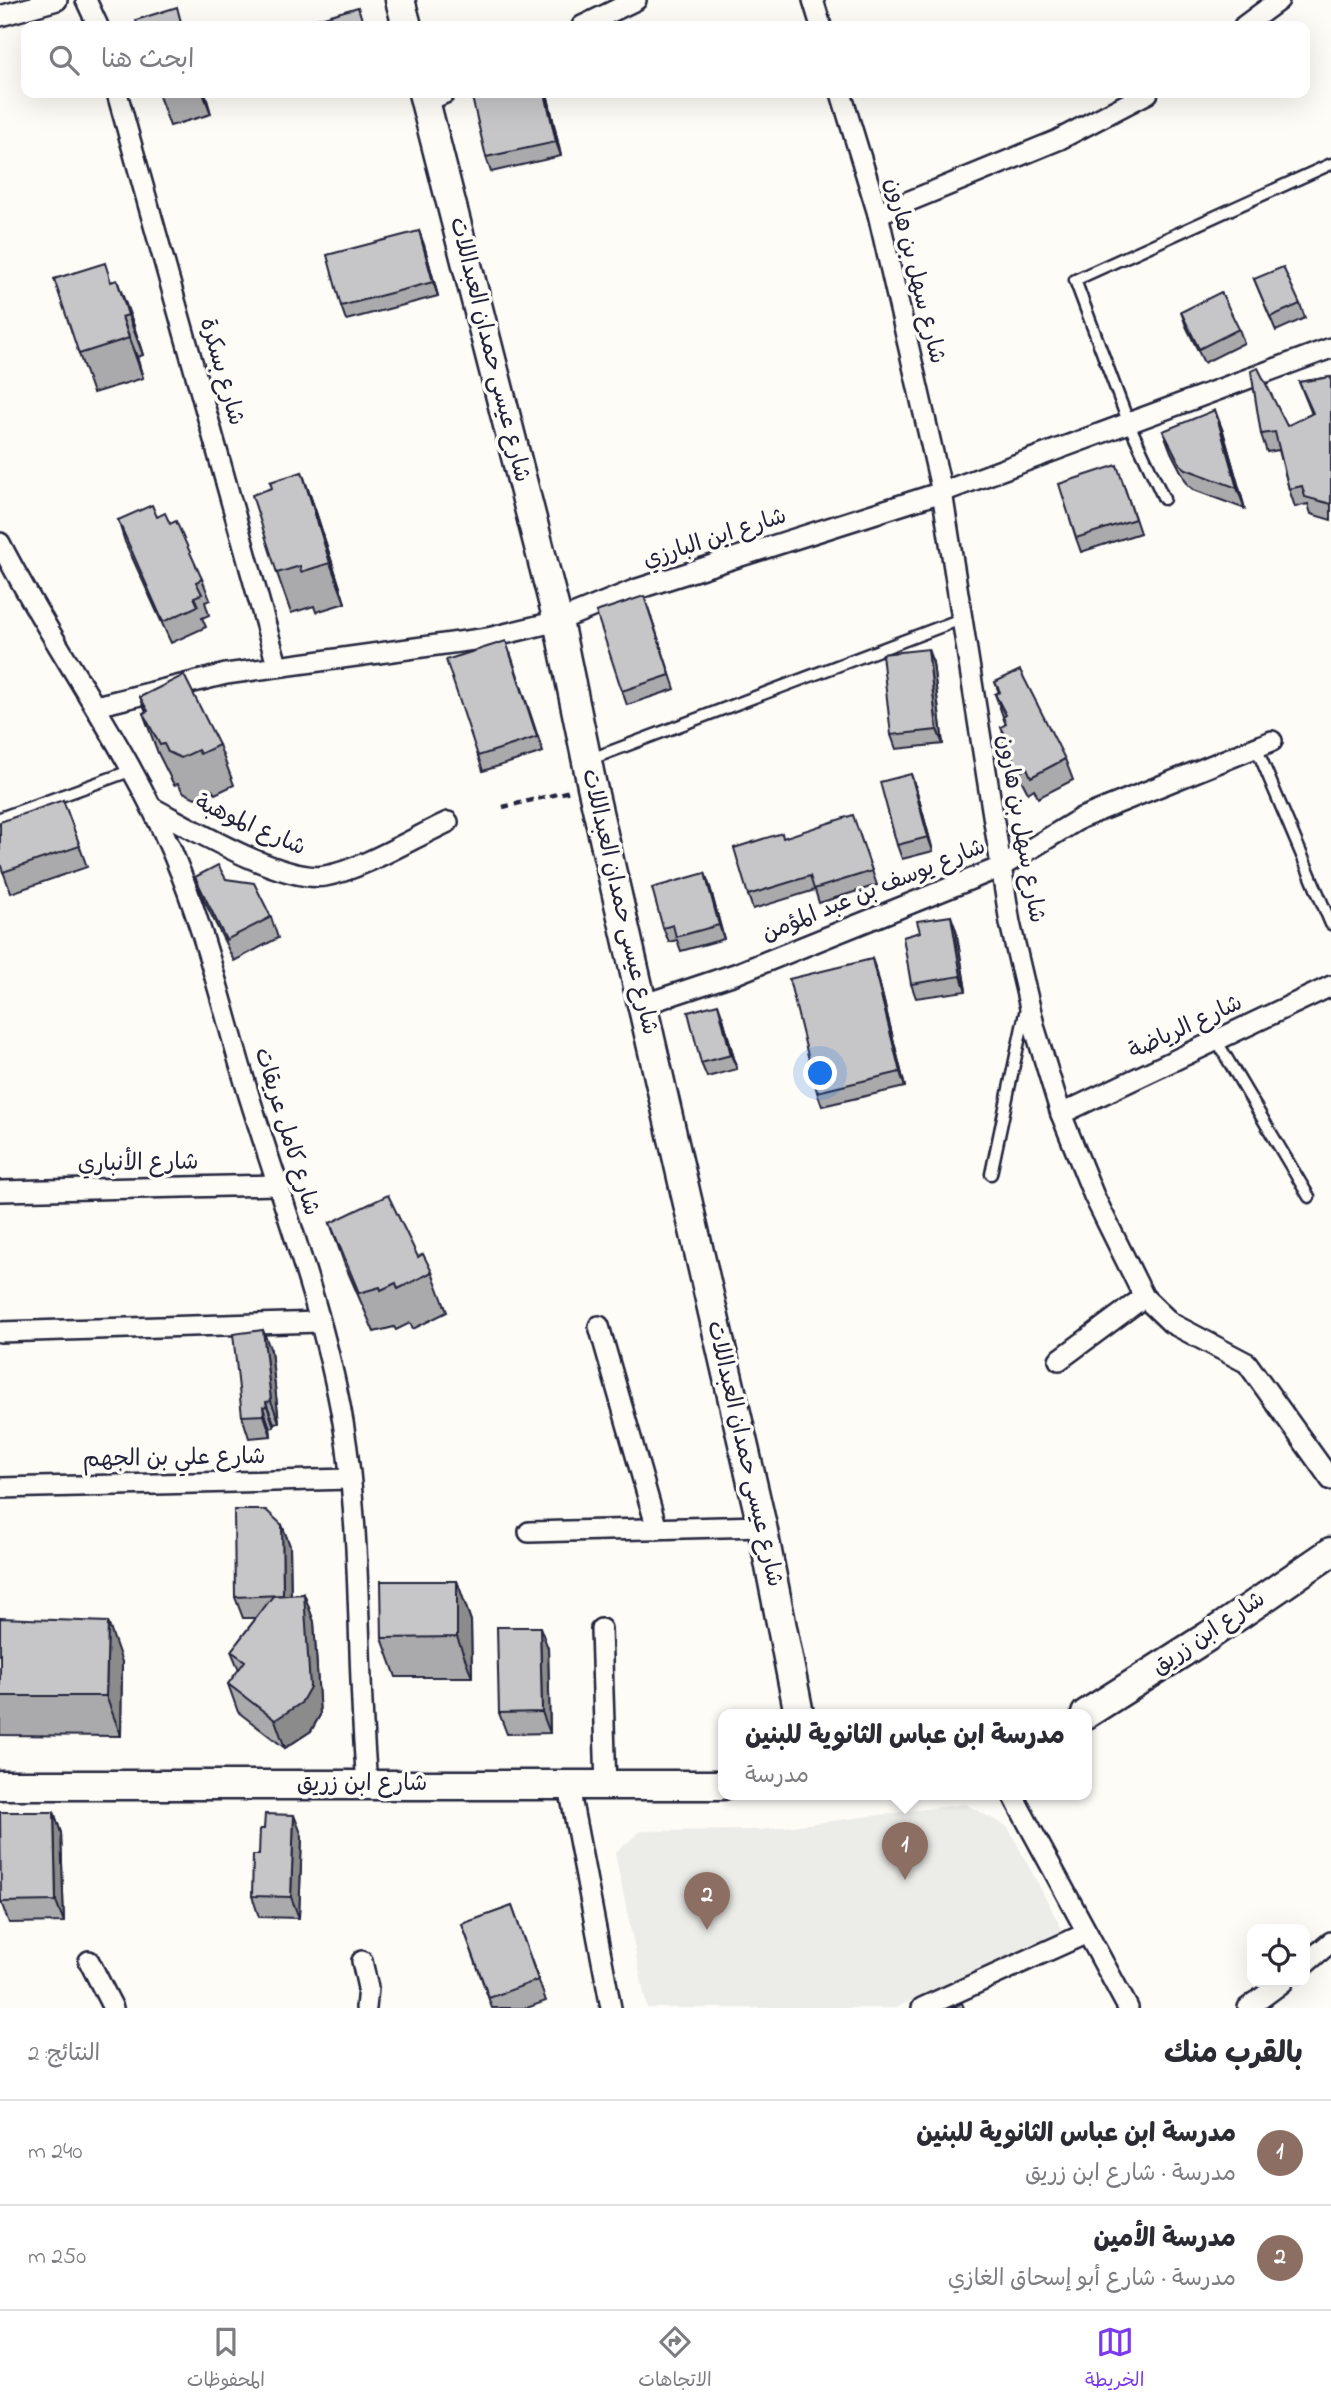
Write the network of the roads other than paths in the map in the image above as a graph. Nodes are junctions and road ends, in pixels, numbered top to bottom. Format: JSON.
{"nodes":[{"id":1,"x":57,"y":0,"type":"edge"},
{"id":2,"x":86,"y":0,"type":"edge"},
{"id":3,"x":400,"y":0,"type":"edge"},
{"id":4,"x":635,"y":0,"type":"edge"},
{"id":5,"x":813,"y":0,"type":"edge"},
{"id":6,"x":1279,"y":0,"type":"edge"},
{"id":7,"x":0,"y":16,"type":"edge"},
{"id":8,"x":96,"y":21,"type":"edge"},
{"id":9,"x":406,"y":21,"type":"edge"},
{"id":10,"x":592,"y":21,"type":"edge"},
{"id":11,"x":819,"y":21,"type":"edge"},
{"id":12,"x":1251,"y":21,"type":"edge"},
{"id":13,"x":118,"y":98,"type":"edge"},
{"id":14,"x":431,"y":98,"type":"edge"},
{"id":15,"x":843,"y":98,"type":"edge"},
{"id":16,"x":1138,"y":98,"type":"edge"},
{"id":17,"x":1331,"y":164,"type":"edge"},
{"id":18,"x":878,"y":214,"type":"junction"},
{"id":19,"x":1331,"y":348,"type":"edge"},
{"id":20,"x":1129,"y":424,"type":"junction"},
{"id":21,"x":942,"y":492,"type":"junction"},
{"id":22,"x":1164,"y":499,"type":"dead end"},
{"id":23,"x":0,"y":543,"type":"edge"},
{"id":24,"x":961,"y":619,"type":"junction"},
{"id":25,"x":558,"y":621,"type":"junction"},
{"id":26,"x":277,"y":665,"type":"junction"},
{"id":27,"x":96,"y":706,"type":"junction"},
{"id":28,"x":1264,"y":744,"type":"joint"},
{"id":29,"x":130,"y":771,"type":"junction"},
{"id":30,"x":589,"y":773,"type":"junction"},
{"id":31,"x":151,"y":807,"type":"junction"},
{"id":32,"x":0,"y":818,"type":"edge"},
{"id":33,"x":448,"y":822,"type":"dead end"},
{"id":34,"x":1001,"y":867,"type":"junction"},
{"id":35,"x":1331,"y":924,"type":"edge"},
{"id":36,"x":1331,"y":986,"type":"edge"},
{"id":37,"x":1028,"y":997,"type":"junction"},
{"id":38,"x":642,"y":1006,"type":"junction"},
{"id":39,"x":1216,"y":1040,"type":"junction"},
{"id":40,"x":1061,"y":1114,"type":"junction"},
{"id":41,"x":990,"y":1174,"type":"dead end"},
{"id":42,"x":277,"y":1185,"type":"junction"},
{"id":43,"x":0,"y":1191,"type":"edge"},
{"id":44,"x":1309,"y":1197,"type":"dead end"},
{"id":45,"x":1144,"y":1297,"type":"junction"},
{"id":46,"x":320,"y":1322,"type":"junction"},
{"id":47,"x":599,"y":1326,"type":"dead end"},
{"id":48,"x":0,"y":1332,"type":"edge"},
{"id":49,"x":1059,"y":1360,"type":"dead end"},
{"id":50,"x":349,"y":1479,"type":"junction"},
{"id":51,"x":1331,"y":1480,"type":"edge"},
{"id":52,"x":0,"y":1488,"type":"edge"},
{"id":53,"x":762,"y":1526,"type":"junction"},
{"id":54,"x":657,"y":1529,"type":"junction"},
{"id":55,"x":529,"y":1532,"type":"dead end"},
{"id":56,"x":1331,"y":1552,"type":"edge"},
{"id":57,"x":601,"y":1629,"type":"dead end"},
{"id":58,"x":798,"y":1709,"type":"edge"},
{"id":59,"x":1092,"y":1710,"type":"edge"},
{"id":60,"x":367,"y":1783,"type":"junction"},
{"id":61,"x":0,"y":1785,"type":"edge"},
{"id":62,"x":718,"y":1785,"type":"edge"},
{"id":63,"x":569,"y":1787,"type":"junction"},
{"id":64,"x":606,"y":1787,"type":"junction"},
{"id":65,"x":1016,"y":1800,"type":"edge"},
{"id":66,"x":1087,"y":1933,"type":"junction"},
{"id":67,"x":1331,"y":1942,"type":"edge"},
{"id":68,"x":1310,"y":1960,"type":"edge"},
{"id":69,"x":89,"y":1961,"type":"dead end"},
{"id":70,"x":362,"y":1961,"type":"dead end"},
{"id":71,"x":1276,"y":1987,"type":"edge"},
{"id":72,"x":113,"y":2008,"type":"edge"},
{"id":73,"x":366,"y":2008,"type":"edge"},
{"id":74,"x":611,"y":2008,"type":"edge"},
{"id":75,"x":922,"y":2008,"type":"edge"},
{"id":76,"x":1128,"y":2008,"type":"edge"},
{"id":77,"x":1248,"y":2008,"type":"edge"}],
"edges":[{"from":1,"to":7,"type":"street"},
{"from":2,"to":8,"type":"street"},
{"from":3,"to":9,"type":"street"},
{"from":4,"to":10,"type":"street"},
{"from":5,"to":11,"type":"street"},
{"from":6,"to":12,"type":"street"},
{"from":13,"to":26,"type":"street","name":"شارع بسكرة"},
{"from":14,"to":25,"type":"street","name":"شارع عيسى حمدان العبداللات"},
{"from":15,"to":18,"type":"street","name":"شارع سهل بن هارون"},
{"from":16,"to":18,"type":"street"},
{"from":17,"to":20,"type":"lane"},
{"from":18,"to":21,"type":"street","name":"شارع سهل بن هارون"},
{"from":19,"to":20,"type":"street","name":"شارع ابن البارزي"},
{"from":20,"to":21,"type":"street","name":"شارع ابن البارزي"},
{"from":20,"to":22,"type":"lane"},
{"from":21,"to":24,"type":"street","name":"شارع سهل بن هارون"},
{"from":21,"to":25,"type":"street","name":"شارع ابن البارزي"},
{"from":23,"to":27,"type":"street","name":"شارع كامل عريقات"},
{"from":24,"to":30,"type":"lane"},
{"from":24,"to":34,"type":"street","name":"شارع سهل بن هارون"},
{"from":25,"to":26,"type":"street","name":"شارع ابن البارزي"},
{"from":25,"to":30,"type":"street","name":"شارع عيسى حمدان العبداللات"},
{"from":26,"to":27,"type":"street","name":"شارع ابن البارزي"},
{"from":27,"to":29,"type":"street","name":"شارع كامل عريقات"},
{"from":28,"to":34,"type":"street","name":"شارع يوسف بن عبد المؤمن"},
{"from":28,"to":35,"type":"lane"},
{"from":29,"to":31,"type":"street","name":"شارع كامل عريقات"},
{"from":29,"to":32,"type":"lane"},
{"from":30,"to":38,"type":"street","name":"شارع عيسى حمدان العبداللات"},
{"from":31,"to":33,"type":"street","name":"شارع الموهبة"},
{"from":31,"to":42,"type":"street","name":"شارع كامل عريقات"},
{"from":34,"to":37,"type":"street","name":"شارع سهل بن هارون"},
{"from":34,"to":38,"type":"street","name":"شارع يوسف بن عبد المؤمن"},
{"from":36,"to":39,"type":"street","name":"شارع الرياضة"},
{"from":37,"to":40,"type":"street","name":"شارع سهل بن هارون"},
{"from":37,"to":41,"type":"lane"},
{"from":38,"to":53,"type":"street","name":"شارع عيسى حمدان العبداللات"},
{"from":39,"to":40,"type":"street","name":"شارع الرياضة"},
{"from":39,"to":44,"type":"lane"},
{"from":40,"to":45,"type":"street","name":"شارع سهل بن هارون"},
{"from":42,"to":43,"type":"street","name":"شارع الأنباري"},
{"from":42,"to":46,"type":"street","name":"شارع كامل عريقات"},
{"from":45,"to":49,"type":"street"},
{"from":45,"to":51,"type":"street","name":"شارع سهل بن هارون"},
{"from":46,"to":48,"type":"street"},
{"from":46,"to":50,"type":"street","name":"شارع كامل عريقات"},
{"from":47,"to":54,"type":"street"},
{"from":50,"to":52,"type":"street","name":"شارع علي بن الجهم"},
{"from":50,"to":60,"type":"street","name":"شارع كامل عريقات"},
{"from":53,"to":54,"type":"street"},
{"from":53,"to":58,"type":"street","name":"شارع عيسى حمدان العبداللات"},
{"from":54,"to":55,"type":"street"},
{"from":56,"to":59,"type":"street","name":"شارع ابن زريق"},
{"from":57,"to":64,"type":"street"},
{"from":60,"to":61,"type":"street","name":"شارع ابن زريق"},
{"from":60,"to":63,"type":"street","name":"شارع ابن زريق"},
{"from":62,"to":64,"type":"street","name":"شارع ابن زريق"},
{"from":63,"to":64,"type":"street","name":"شارع ابن زريق"},
{"from":63,"to":74,"type":"street"},
{"from":65,"to":66,"type":"street"},
{"from":66,"to":75,"type":"street"},
{"from":66,"to":76,"type":"street"},
{"from":67,"to":68,"type":"street"},
{"from":69,"to":72,"type":"street"},
{"from":70,"to":73,"type":"street"},
{"from":71,"to":77,"type":"street"}]}
